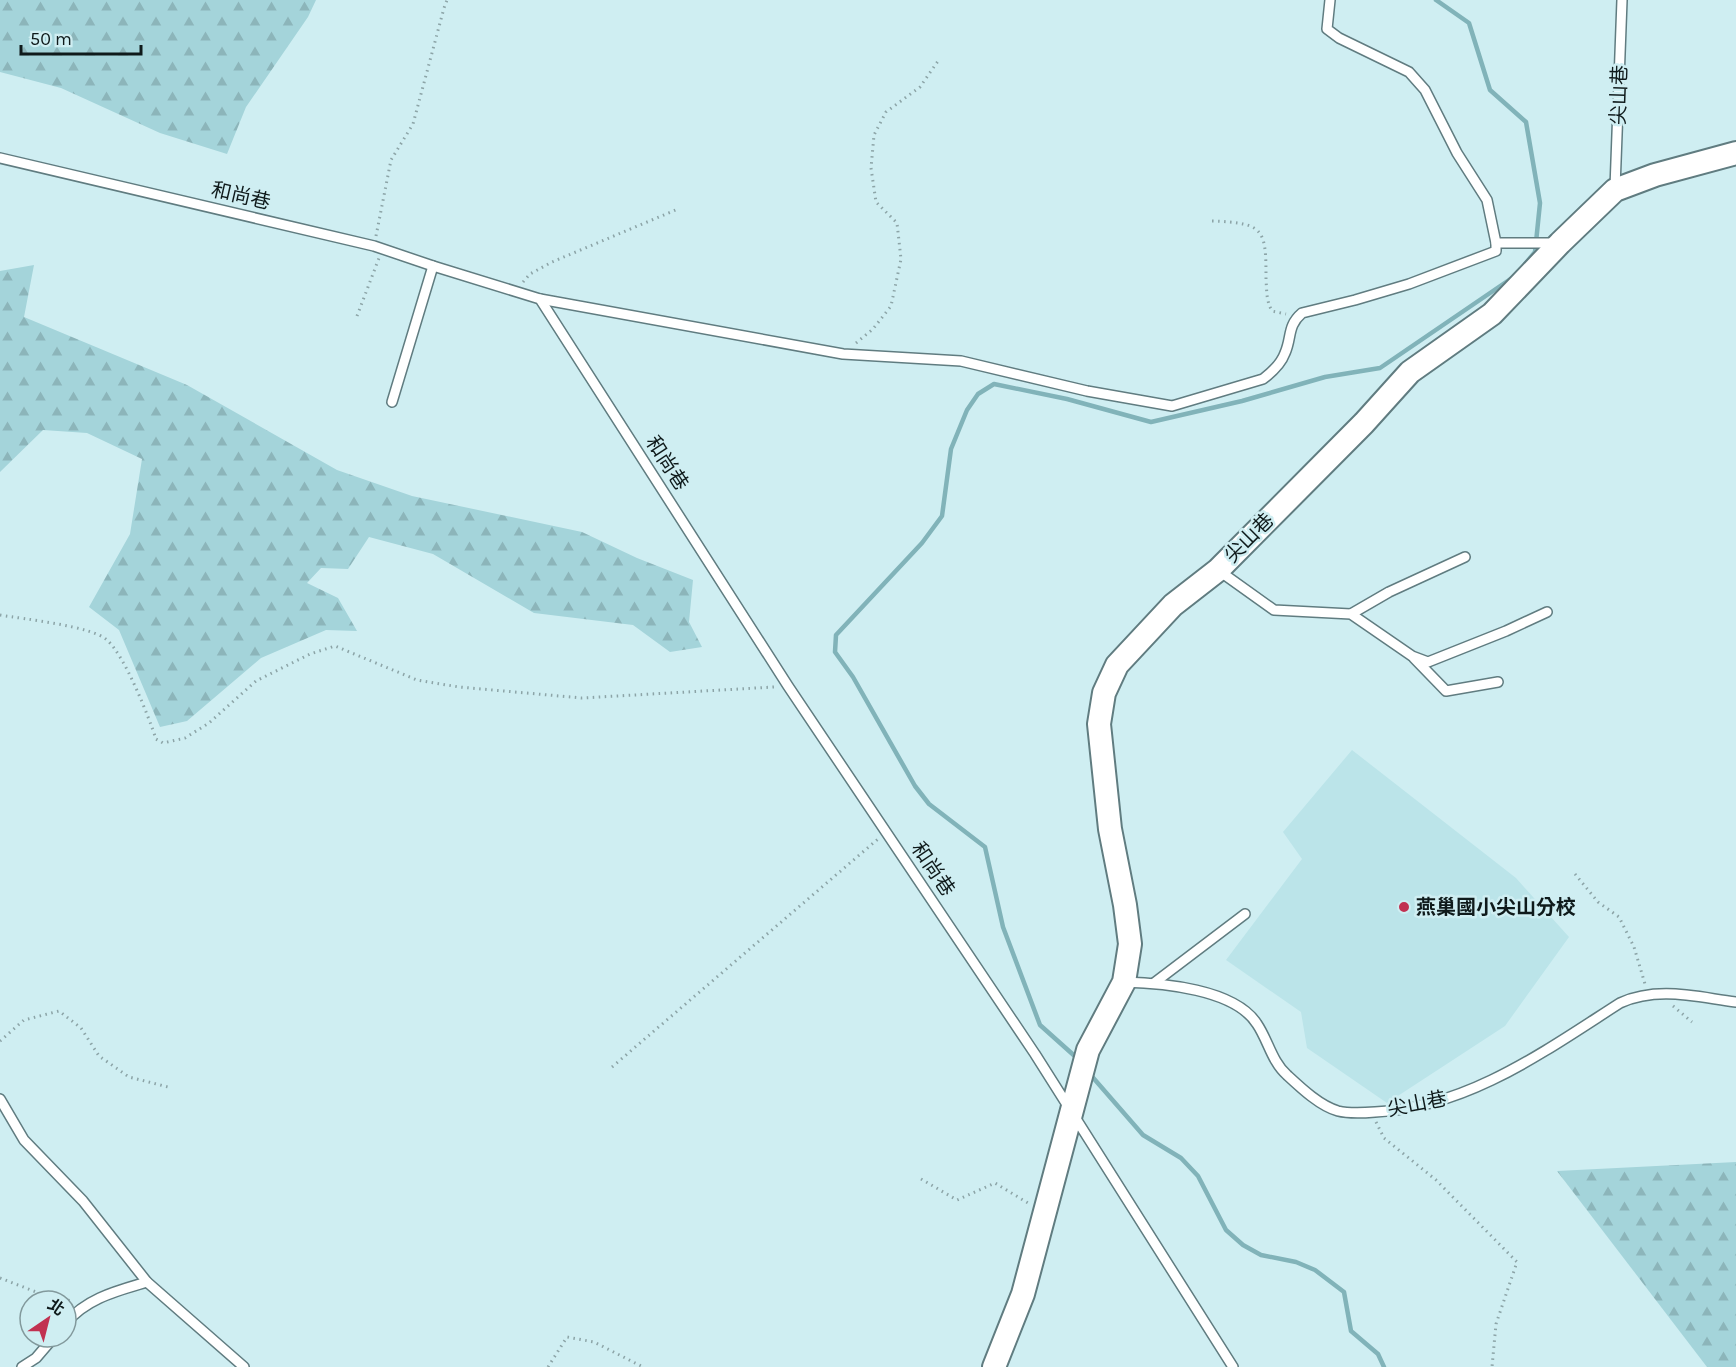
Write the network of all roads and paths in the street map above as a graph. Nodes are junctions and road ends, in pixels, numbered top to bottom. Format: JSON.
{"nodes":[{"id":1,"x":447,"y":0,"type":"edge"},
{"id":2,"x":1330,"y":0,"type":"edge"},
{"id":3,"x":1622,"y":0,"type":"edge"},
{"id":4,"x":938,"y":61,"type":"dead end"},
{"id":5,"x":1736,"y":153,"type":"edge"},
{"id":6,"x":0,"y":158,"type":"edge"},
{"id":7,"x":1615,"y":190,"type":"junction"},
{"id":8,"x":678,"y":209,"type":"dead end"},
{"id":9,"x":1212,"y":221,"type":"dead end"},
{"id":10,"x":1496,"y":243,"type":"junction"},
{"id":11,"x":1560,"y":243,"type":"junction"},
{"id":12,"x":378,"y":248,"type":"junction"},
{"id":13,"x":433,"y":266,"type":"junction"},
{"id":14,"x":516,"y":291,"type":"junction"},
{"id":15,"x":540,"y":299,"type":"junction"},
{"id":16,"x":357,"y":315,"type":"dead end"},
{"id":17,"x":1296,"y":318,"type":"junction"},
{"id":18,"x":843,"y":354,"type":"junction"},
{"id":19,"x":392,"y":402,"type":"dead end"},
{"id":20,"x":1465,"y":557,"type":"dead end"},
{"id":21,"x":1218,"y":570,"type":"junction"},
{"id":22,"x":1547,"y":612,"type":"dead end"},
{"id":23,"x":1351,"y":614,"type":"junction"},
{"id":24,"x":0,"y":615,"type":"edge"},
{"id":25,"x":1412,"y":656,"type":"junction"},
{"id":26,"x":1498,"y":682,"type":"dead end"},
{"id":27,"x":788,"y":686,"type":"junction"},
{"id":28,"x":886,"y":832,"type":"junction"},
{"id":29,"x":1575,"y":874,"type":"dead end"},
{"id":30,"x":1245,"y":914,"type":"dead end"},
{"id":31,"x":1124,"y":982,"type":"junction"},
{"id":32,"x":1154,"y":982,"type":"junction"},
{"id":33,"x":1648,"y":994,"type":"junction"},
{"id":34,"x":1736,"y":1002,"type":"edge"},
{"id":35,"x":0,"y":1041,"type":"edge"},
{"id":36,"x":612,"y":1067,"type":"dead end"},
{"id":37,"x":168,"y":1087,"type":"dead end"},
{"id":38,"x":0,"y":1099,"type":"edge"},
{"id":39,"x":1071,"y":1112,"type":"junction"},
{"id":40,"x":1372,"y":1112,"type":"junction"},
{"id":41,"x":921,"y":1179,"type":"dead end"},
{"id":42,"x":1046,"y":1213,"type":"junction"},
{"id":43,"x":0,"y":1278,"type":"edge"},
{"id":44,"x":147,"y":1282,"type":"junction"},
{"id":45,"x":89,"y":1303,"type":"junction"},
{"id":46,"x":78,"y":1313,"type":"edge"},
{"id":47,"x":44,"y":1349,"type":"edge"},
{"id":48,"x":22,"y":1367,"type":"edge"},
{"id":49,"x":244,"y":1367,"type":"edge"},
{"id":50,"x":548,"y":1367,"type":"edge"},
{"id":51,"x":643,"y":1367,"type":"edge"},
{"id":52,"x":994,"y":1367,"type":"edge"},
{"id":53,"x":1233,"y":1367,"type":"edge"},
{"id":54,"x":1492,"y":1367,"type":"edge"}],
"edges":[{"from":1,"to":12,"type":"path"},
{"from":2,"to":10,"type":"lane"},
{"from":3,"to":7,"type":"lane","name":"尖山巷"},
{"from":4,"to":18,"type":"path"},
{"from":5,"to":7,"type":"street","name":"尖山巷"},
{"from":6,"to":12,"type":"lane","name":"和尚巷"},
{"from":7,"to":11,"type":"street","name":"尖山巷"},
{"from":8,"to":14,"type":"path"},
{"from":9,"to":17,"type":"path"},
{"from":10,"to":11,"type":"lane"},
{"from":10,"to":17,"type":"lane"},
{"from":11,"to":21,"type":"street","name":"尖山巷"},
{"from":12,"to":13,"type":"lane","name":"和尚巷"},
{"from":12,"to":16,"type":"path"},
{"from":13,"to":14,"type":"lane","name":"和尚巷"},
{"from":13,"to":19,"type":"lane"},
{"from":14,"to":15,"type":"lane","name":"和尚巷"},
{"from":15,"to":18,"type":"lane"},
{"from":15,"to":27,"type":"lane","name":"和尚巷"},
{"from":17,"to":18,"type":"lane"},
{"from":20,"to":23,"type":"lane"},
{"from":21,"to":23,"type":"lane"},
{"from":21,"to":31,"type":"street","name":"尖山巷"},
{"from":22,"to":25,"type":"lane"},
{"from":23,"to":25,"type":"lane"},
{"from":24,"to":27,"type":"path"},
{"from":25,"to":26,"type":"lane"},
{"from":27,"to":28,"type":"lane","name":"和尚巷"},
{"from":28,"to":36,"type":"path"},
{"from":28,"to":39,"type":"lane","name":"和尚巷"},
{"from":29,"to":33,"type":"path"},
{"from":30,"to":32,"type":"lane"},
{"from":31,"to":32,"type":"lane","name":"尖山巷"},
{"from":31,"to":39,"type":"street","name":"尖山巷"},
{"from":32,"to":40,"type":"lane","name":"尖山巷"},
{"from":33,"to":34,"type":"lane","name":"尖山巷"},
{"from":33,"to":40,"type":"lane","name":"尖山巷"},
{"from":35,"to":37,"type":"path"},
{"from":38,"to":44,"type":"lane"},
{"from":39,"to":42,"type":"street","name":"尖山巷"},
{"from":39,"to":53,"type":"lane","name":"和尚巷"},
{"from":40,"to":54,"type":"path"},
{"from":41,"to":42,"type":"path"},
{"from":42,"to":52,"type":"street","name":"尖山巷"},
{"from":43,"to":45,"type":"path"},
{"from":44,"to":45,"type":"lane"},
{"from":44,"to":49,"type":"lane"},
{"from":45,"to":46,"type":"lane"},
{"from":47,"to":48,"type":"lane"},
{"from":50,"to":51,"type":"path"}]}
